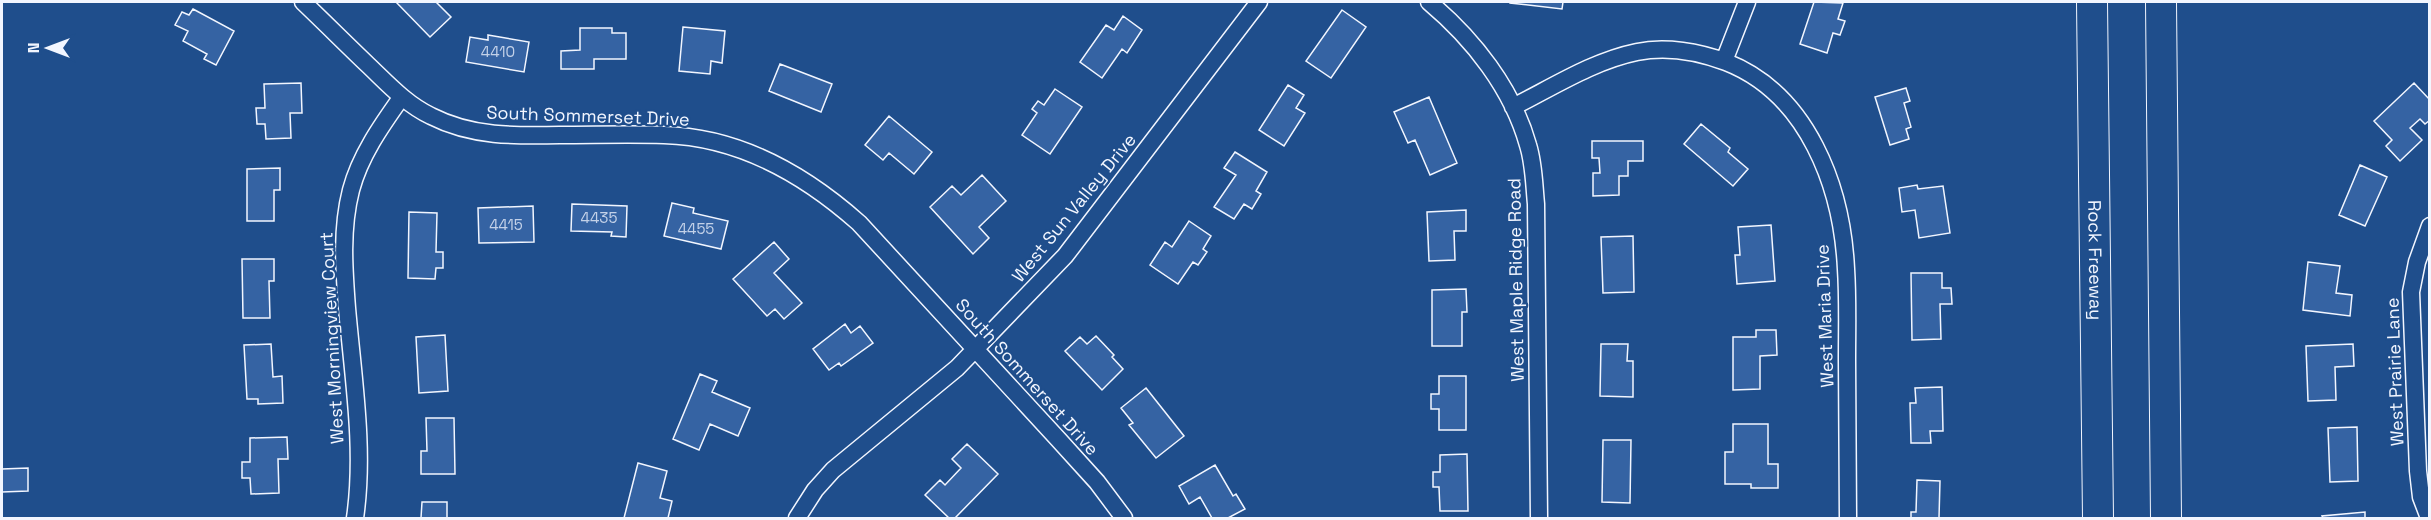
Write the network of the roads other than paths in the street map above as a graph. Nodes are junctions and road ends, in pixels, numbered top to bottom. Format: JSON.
{"nodes":[{"id":1,"x":303,"y":2,"type":"edge"},
{"id":2,"x":1258,"y":2,"type":"edge"},
{"id":3,"x":1429,"y":2,"type":"edge"},
{"id":4,"x":1747,"y":2,"type":"edge"},
{"id":5,"x":2092,"y":2,"type":"edge"},
{"id":6,"x":2161,"y":2,"type":"edge"},
{"id":7,"x":1724,"y":61,"type":"junction"},
{"id":8,"x":401,"y":98,"type":"junction"},
{"id":9,"x":1513,"y":107,"type":"junction"},
{"id":10,"x":2430,"y":226,"type":"edge"},
{"id":11,"x":976,"y":350,"type":"junction"},
{"id":12,"x":355,"y":519,"type":"edge"},
{"id":13,"x":797,"y":519,"type":"edge"},
{"id":14,"x":1124,"y":519,"type":"edge"},
{"id":15,"x":1539,"y":519,"type":"edge"},
{"id":16,"x":1848,"y":519,"type":"edge"},
{"id":17,"x":2098,"y":519,"type":"edge"},
{"id":18,"x":2166,"y":519,"type":"edge"},
{"id":19,"x":2428,"y":519,"type":"edge"}],
"edges":[{"from":1,"to":8,"type":"street","name":"South Sommerset Drive"},
{"from":2,"to":11,"type":"street","name":"West Sun Valley Drive"},
{"from":3,"to":9,"type":"street","name":"West Maple Ridge Road"},
{"from":4,"to":7,"type":"street"},
{"from":5,"to":17,"type":"highway","name":"Rock Freeway"},
{"from":6,"to":18,"type":"highway"},
{"from":7,"to":9,"type":"street","name":"West Maria Drive"},
{"from":7,"to":16,"type":"street","name":"West Maria Drive"},
{"from":8,"to":11,"type":"street","name":"South Sommerset Drive"},
{"from":8,"to":12,"type":"street","name":"West Morningview Court"},
{"from":9,"to":15,"type":"street","name":"West Maple Ridge Road"},
{"from":10,"to":19,"type":"street","name":"West Prairie Lane"},
{"from":11,"to":13,"type":"street","name":"West Sun Valley Drive"},
{"from":11,"to":14,"type":"street","name":"South Sommerset Drive"}]}
